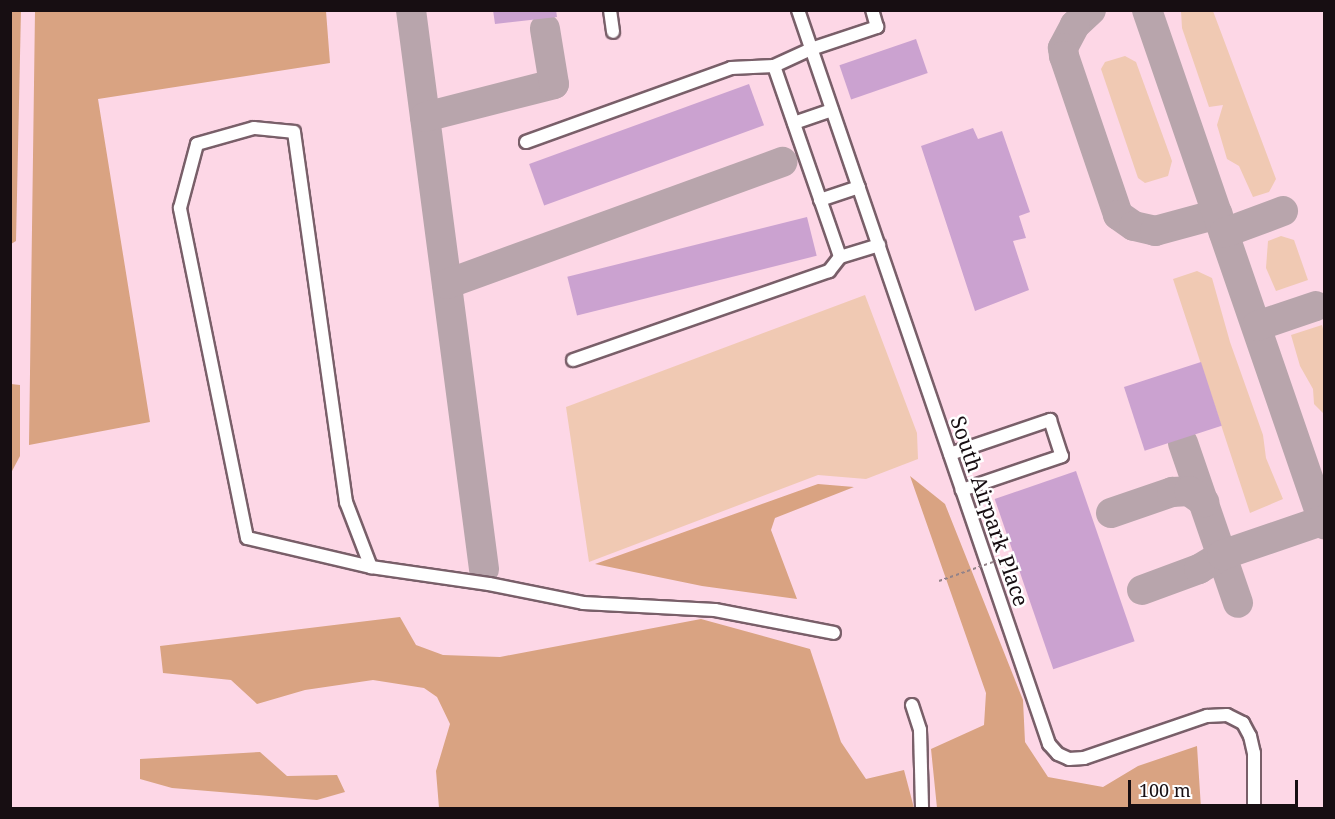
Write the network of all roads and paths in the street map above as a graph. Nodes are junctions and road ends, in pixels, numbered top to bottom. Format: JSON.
{"nodes":[{"id":1,"x":610,"y":10,"type":"edge"},
{"id":2,"x":872,"y":10,"type":"edge"},
{"id":3,"x":801,"y":11,"type":"edge"},
{"id":4,"x":613,"y":32,"type":"dead end"},
{"id":5,"x":811,"y":49,"type":"junction"},
{"id":6,"x":774,"y":66,"type":"junction"},
{"id":7,"x":832,"y":110,"type":"junction"},
{"id":8,"x":794,"y":123,"type":"junction"},
{"id":9,"x":526,"y":142,"type":"dead end"},
{"id":10,"x":859,"y":188,"type":"junction"},
{"id":11,"x":820,"y":200,"type":"junction"},
{"id":12,"x":879,"y":245,"type":"junction"},
{"id":13,"x":840,"y":258,"type":"junction"},
{"id":14,"x":573,"y":360,"type":"dead end"},
{"id":15,"x":950,"y":454,"type":"junction"},
{"id":16,"x":962,"y":490,"type":"junction"},
{"id":17,"x":1013,"y":555,"type":"dead end"},
{"id":18,"x":370,"y":567,"type":"junction"},
{"id":19,"x":939,"y":581,"type":"dead end"},
{"id":20,"x":834,"y":633,"type":"dead end"},
{"id":21,"x":912,"y":705,"type":"dead end"},
{"id":22,"x":922,"y":808,"type":"edge"},
{"id":23,"x":1254,"y":808,"type":"edge"}],
"edges":[{"from":1,"to":4,"type":"street"},
{"from":2,"to":5,"type":"street"},
{"from":3,"to":5,"type":"street","name":"South Airpark Place"},
{"from":5,"to":6,"type":"street"},
{"from":5,"to":7,"type":"street","name":"South Airpark Place"},
{"from":6,"to":8,"type":"street"},
{"from":6,"to":9,"type":"street"},
{"from":7,"to":8,"type":"street"},
{"from":7,"to":10,"type":"street","name":"South Airpark Place"},
{"from":8,"to":11,"type":"street"},
{"from":10,"to":11,"type":"street"},
{"from":10,"to":12,"type":"street","name":"South Airpark Place"},
{"from":11,"to":13,"type":"street"},
{"from":12,"to":13,"type":"street"},
{"from":12,"to":15,"type":"street","name":"South Airpark Place"},
{"from":13,"to":14,"type":"street"},
{"from":15,"to":16,"type":"street","name":"South Airpark Place"},
{"from":15,"to":16,"type":"street"},
{"from":16,"to":23,"type":"street","name":"South Airpark Place"},
{"from":17,"to":19,"type":"path","bridge":true},
{"from":18,"to":18,"type":"street"},
{"from":18,"to":20,"type":"street"},
{"from":21,"to":22,"type":"street"}]}
